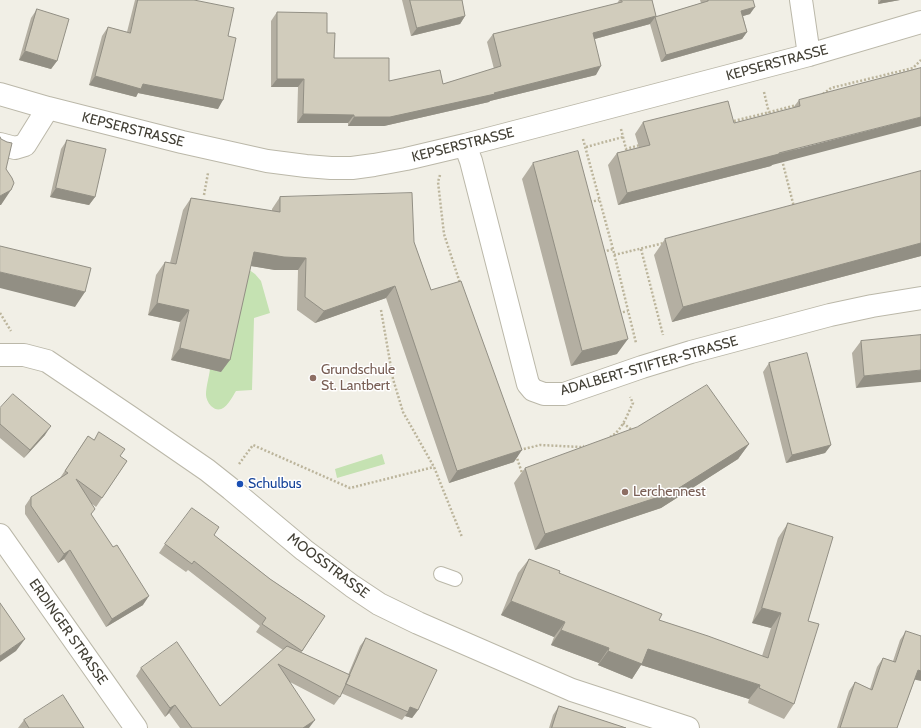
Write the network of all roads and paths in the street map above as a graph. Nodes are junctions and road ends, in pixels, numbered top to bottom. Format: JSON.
{"nodes":[{"id":1,"x":800,"y":0,"type":"edge"},
{"id":2,"x":921,"y":22,"type":"edge"},
{"id":3,"x":809,"y":55,"type":"junction"},
{"id":4,"x":921,"y":60,"type":"edge"},
{"id":5,"x":764,"y":91,"type":"dead end"},
{"id":6,"x":0,"y":94,"type":"edge"},
{"id":7,"x":822,"y":96,"type":"edge"},
{"id":8,"x":803,"y":103,"type":"edge"},
{"id":9,"x":48,"y":108,"type":"junction"},
{"id":10,"x":769,"y":112,"type":"junction"},
{"id":11,"x":771,"y":119,"type":"edge"},
{"id":12,"x":724,"y":124,"type":"edge"},
{"id":13,"x":620,"y":126,"type":"dead end"},
{"id":14,"x":582,"y":136,"type":"dead end"},
{"id":15,"x":623,"y":137,"type":"junction"},
{"id":16,"x":0,"y":144,"type":"edge"},
{"id":17,"x":465,"y":145,"type":"junction"},
{"id":18,"x":641,"y":145,"type":"dead end"},
{"id":19,"x":586,"y":147,"type":"junction"},
{"id":20,"x":781,"y":157,"type":"edge"},
{"id":21,"x":442,"y":169,"type":"dead end"},
{"id":22,"x":208,"y":172,"type":"dead end"},
{"id":23,"x":204,"y":195,"type":"dead end"},
{"id":24,"x":599,"y":200,"type":"junction"},
{"id":25,"x":585,"y":204,"type":"edge"},
{"id":26,"x":794,"y":210,"type":"edge"},
{"id":27,"x":664,"y":243,"type":"edge"},
{"id":28,"x":613,"y":249,"type":"junction"},
{"id":29,"x":641,"y":249,"type":"junction"},
{"id":30,"x":598,"y":253,"type":"edge"},
{"id":31,"x":614,"y":255,"type":"junction"},
{"id":32,"x":461,"y":286,"type":"edge"},
{"id":33,"x":921,"y":298,"type":"edge"},
{"id":34,"x":381,"y":310,"type":"edge"},
{"id":35,"x":628,"y":311,"type":"junction"},
{"id":36,"x":0,"y":313,"type":"edge"},
{"id":37,"x":614,"y":314,"type":"edge"},
{"id":38,"x":13,"y":335,"type":"dead end"},
{"id":39,"x":0,"y":355,"type":"edge"},
{"id":40,"x":669,"y":358,"type":"junction"},
{"id":41,"x":642,"y":367,"type":"junction"},
{"id":42,"x":630,"y":396,"type":"dead end"},
{"id":43,"x":623,"y":423,"type":"junction"},
{"id":44,"x":634,"y":431,"type":"edge"},
{"id":45,"x":606,"y":439,"type":"edge"},
{"id":46,"x":587,"y":446,"type":"edge"},
{"id":47,"x":238,"y":466,"type":"dead end"},
{"id":48,"x":434,"y":467,"type":"junction"},
{"id":49,"x":522,"y":473,"type":"dead end"},
{"id":50,"x":0,"y":535,"type":"edge"},
{"id":51,"x":462,"y":537,"type":"dead end"},
{"id":52,"x":440,"y":574,"type":"dead end"},
{"id":53,"x":456,"y":579,"type":"dead end"},
{"id":54,"x":136,"y":728,"type":"edge"},
{"id":55,"x":688,"y":728,"type":"edge"}],
"edges":[{"from":1,"to":3,"type":"street"},
{"from":2,"to":3,"type":"street","name":"KEPSERSTRASSE"},
{"from":3,"to":17,"type":"street","name":"KEPSERSTRASSE"},
{"from":4,"to":7,"type":"path"},
{"from":5,"to":10,"type":"path"},
{"from":6,"to":9,"type":"street","name":"KEPSERSTRASSE"},
{"from":8,"to":10,"type":"path"},
{"from":9,"to":16,"type":"street"},
{"from":9,"to":17,"type":"street","name":"KEPSERSTRASSE"},
{"from":10,"to":11,"type":"path"},
{"from":10,"to":12,"type":"path"},
{"from":13,"to":15,"type":"path"},
{"from":14,"to":19,"type":"path"},
{"from":15,"to":18,"type":"path"},
{"from":15,"to":19,"type":"path"},
{"from":17,"to":41,"type":"street","name":"ADALBERT-STIFTER-STRASSE"},
{"from":19,"to":24,"type":"path"},
{"from":20,"to":26,"type":"path"},
{"from":21,"to":32,"type":"path"},
{"from":22,"to":23,"type":"path"},
{"from":24,"to":25,"type":"path"},
{"from":24,"to":28,"type":"path"},
{"from":27,"to":29,"type":"path"},
{"from":28,"to":30,"type":"path"},
{"from":28,"to":31,"type":"path"},
{"from":29,"to":31,"type":"path"},
{"from":29,"to":40,"type":"path"},
{"from":31,"to":35,"type":"path"},
{"from":33,"to":40,"type":"street","name":"ADALBERT-STIFTER-STRASSE"},
{"from":34,"to":48,"type":"path"},
{"from":35,"to":37,"type":"path"},
{"from":35,"to":41,"type":"path"},
{"from":36,"to":38,"type":"path"},
{"from":39,"to":55,"type":"street","name":"MOOSSTRASSE"},
{"from":40,"to":41,"type":"street","name":"ADALBERT-STIFTER-STRASSE"},
{"from":42,"to":43,"type":"path"},
{"from":43,"to":44,"type":"path"},
{"from":43,"to":45,"type":"path"},
{"from":46,"to":49,"type":"path"},
{"from":47,"to":48,"type":"path"},
{"from":48,"to":51,"type":"path"},
{"from":50,"to":54,"type":"street","name":"ERDINGER STRASSE"},
{"from":52,"to":53,"type":"lane"}]}
